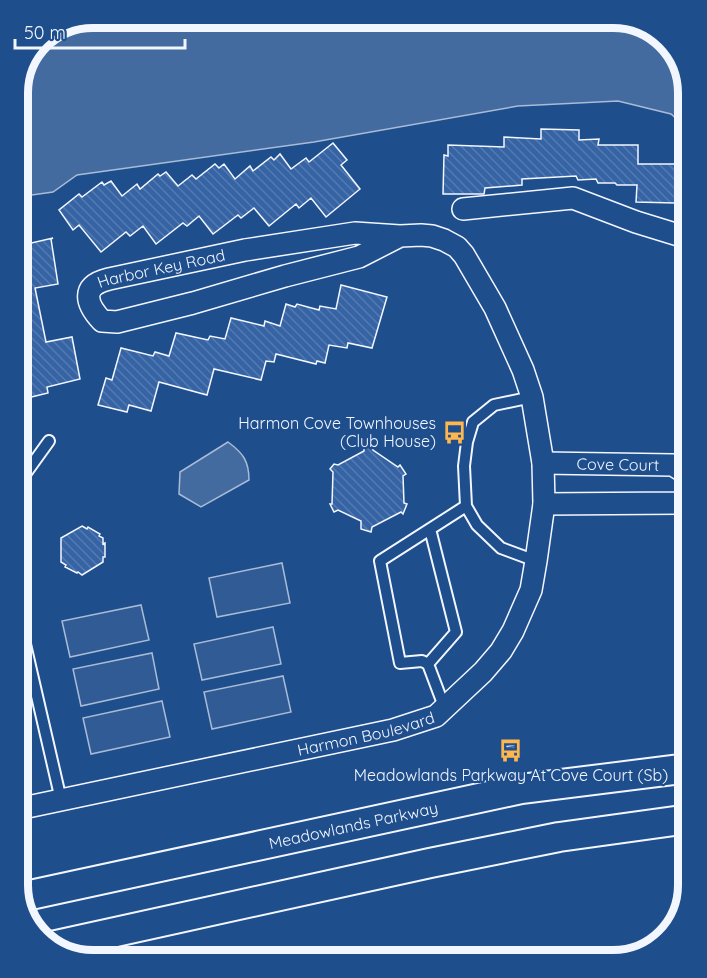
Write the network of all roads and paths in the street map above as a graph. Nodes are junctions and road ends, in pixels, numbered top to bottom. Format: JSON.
{"nodes":[{"id":1,"x":463,"y":209,"type":"dead end"},
{"id":2,"x":678,"y":235,"type":"edge"},
{"id":3,"x":400,"y":236,"type":"junction"},
{"id":4,"x":532,"y":397,"type":"junction"},
{"id":5,"x":48,"y":441,"type":"dead end"},
{"id":6,"x":543,"y":463,"type":"junction"},
{"id":7,"x":678,"y":468,"type":"edge"},
{"id":8,"x":29,"y":469,"type":"edge"},
{"id":9,"x":678,"y":503,"type":"edge"},
{"id":10,"x":544,"y":504,"type":"junction"},
{"id":11,"x":466,"y":506,"type":"junction"},
{"id":12,"x":430,"y":529,"type":"junction"},
{"id":13,"x":536,"y":561,"type":"junction"},
{"id":14,"x":28,"y":658,"type":"edge"},
{"id":15,"x":428,"y":664,"type":"junction"},
{"id":16,"x":445,"y":709,"type":"junction"},
{"id":17,"x":678,"y":769,"type":"edge"},
{"id":18,"x":61,"y":800,"type":"junction"},
{"id":19,"x":28,"y":807,"type":"edge"},
{"id":20,"x":678,"y":821,"type":"edge"},
{"id":21,"x":30,"y":895,"type":"edge"},
{"id":22,"x":65,"y":943,"type":"edge"}],
"edges":[{"from":1,"to":2,"type":"street"},
{"from":3,"to":3,"type":"street","name":"Harbor Key Road"},
{"from":3,"to":4,"type":"street","name":"Harbor Key Road"},
{"from":4,"to":6,"type":"street","name":"Harmon Boulevard"},
{"from":4,"to":11,"type":"lane"},
{"from":5,"to":8,"type":"lane"},
{"from":6,"to":7,"type":"street","name":"Cove Court"},
{"from":6,"to":10,"type":"street","name":"Harmon Boulevard"},
{"from":9,"to":10,"type":"street"},
{"from":10,"to":13,"type":"street","name":"Harmon Boulevard"},
{"from":11,"to":12,"type":"lane"},
{"from":11,"to":13,"type":"lane"},
{"from":12,"to":15,"type":"lane"},
{"from":12,"to":15,"type":"lane"},
{"from":13,"to":16,"type":"street","name":"Harmon Boulevard"},
{"from":14,"to":18,"type":"lane"},
{"from":15,"to":16,"type":"lane"},
{"from":16,"to":18,"type":"street","name":"Harmon Boulevard"},
{"from":17,"to":21,"type":"main road","name":"Meadowlands Parkway"},
{"from":18,"to":19,"type":"street","name":"Harmon Boulevard"},
{"from":20,"to":22,"type":"main road"}]}
